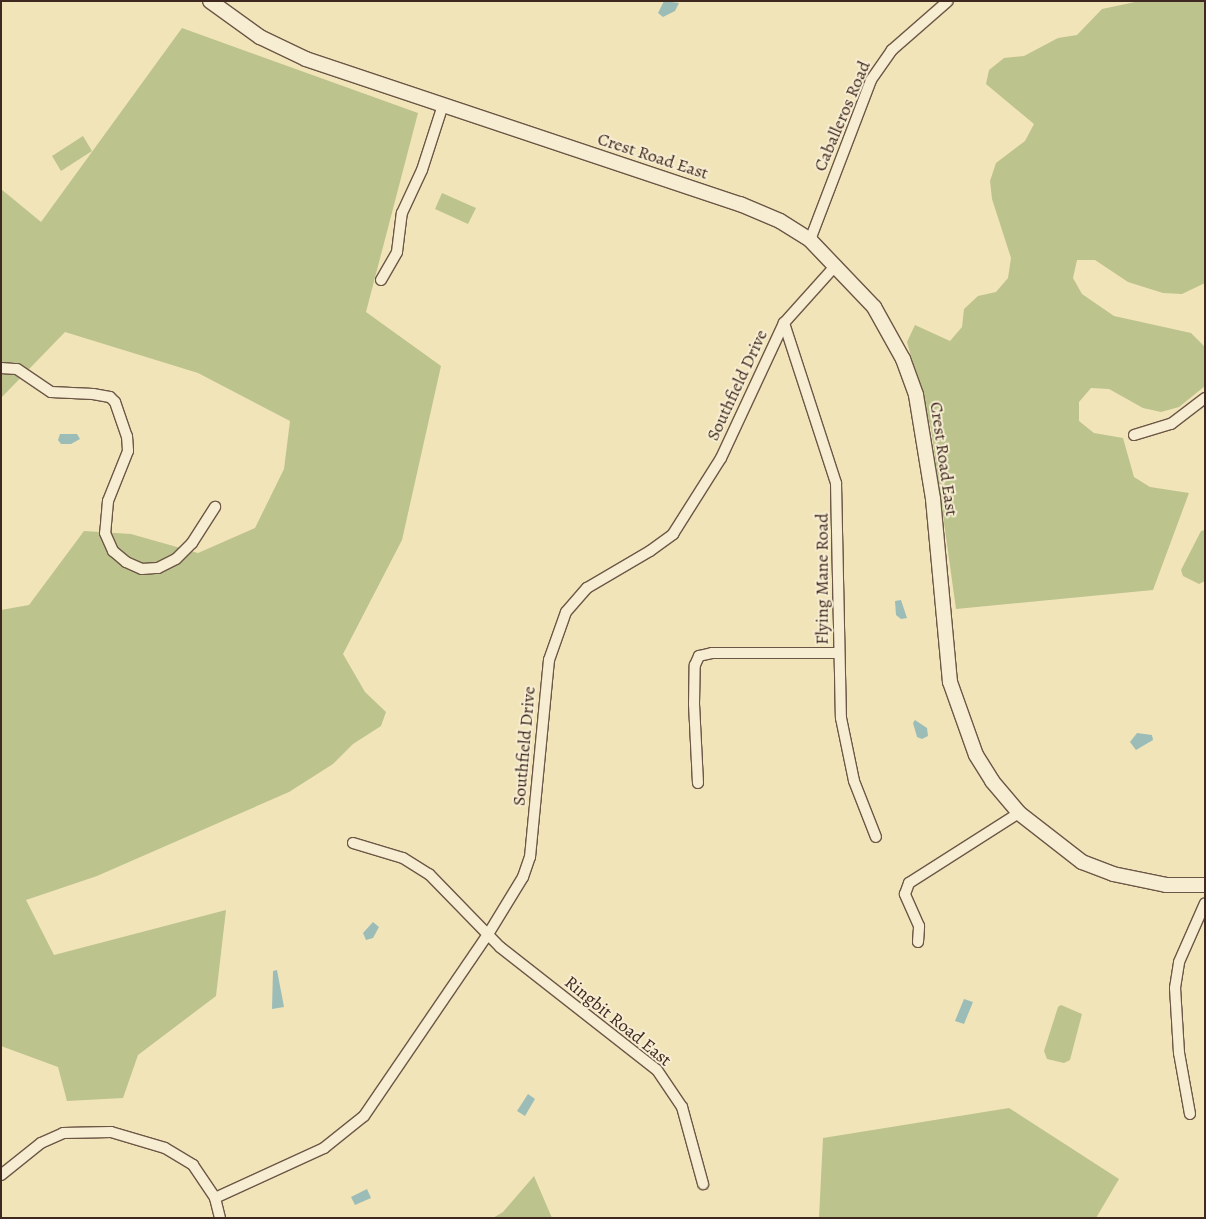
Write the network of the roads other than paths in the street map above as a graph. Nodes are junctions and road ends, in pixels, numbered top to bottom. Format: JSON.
{"nodes":[{"id":1,"x":210,"y":1,"type":"edge"},
{"id":2,"x":948,"y":1,"type":"edge"},
{"id":3,"x":443,"y":105,"type":"junction"},
{"id":4,"x":810,"y":240,"type":"junction"},
{"id":5,"x":836,"y":265,"type":"junction"},
{"id":6,"x":381,"y":280,"type":"dead end"},
{"id":7,"x":784,"y":323,"type":"junction"},
{"id":8,"x":1,"y":368,"type":"edge"},
{"id":9,"x":1205,"y":398,"type":"edge"},
{"id":10,"x":1134,"y":435,"type":"dead end"},
{"id":11,"x":215,"y":507,"type":"dead end"},
{"id":12,"x":838,"y":653,"type":"junction"},
{"id":13,"x":698,"y":783,"type":"dead end"},
{"id":14,"x":1019,"y":813,"type":"junction"},
{"id":15,"x":876,"y":837,"type":"dead end"},
{"id":16,"x":353,"y":843,"type":"dead end"},
{"id":17,"x":1205,"y":885,"type":"edge"},
{"id":18,"x":1205,"y":903,"type":"edge"},
{"id":19,"x":487,"y":936,"type":"junction"},
{"id":20,"x":918,"y":942,"type":"dead end"},
{"id":21,"x":1190,"y":1114,"type":"dead end"},
{"id":22,"x":1,"y":1175,"type":"edge"},
{"id":23,"x":703,"y":1184,"type":"dead end"},
{"id":24,"x":215,"y":1198,"type":"junction"},
{"id":25,"x":220,"y":1218,"type":"edge"}],
"edges":[{"from":1,"to":3,"type":"street","name":"Crest Road East"},
{"from":2,"to":4,"type":"street","name":"Caballeros Road"},
{"from":3,"to":4,"type":"street","name":"Crest Road East"},
{"from":3,"to":6,"type":"street"},
{"from":4,"to":5,"type":"street","name":"Crest Road East"},
{"from":5,"to":7,"type":"street","name":"Southfield Drive"},
{"from":5,"to":14,"type":"street","name":"Crest Road East"},
{"from":7,"to":12,"type":"street","name":"Flying Mane Road"},
{"from":7,"to":19,"type":"street","name":"Southfield Drive"},
{"from":8,"to":11,"type":"street"},
{"from":9,"to":10,"type":"street"},
{"from":12,"to":13,"type":"street"},
{"from":12,"to":15,"type":"street","name":"Flying Mane Road"},
{"from":14,"to":17,"type":"street","name":"Crest Road East"},
{"from":14,"to":20,"type":"street"},
{"from":16,"to":19,"type":"street","name":"Ringbit Road East"},
{"from":18,"to":21,"type":"street"},
{"from":19,"to":23,"type":"street","name":"Ringbit Road East"},
{"from":19,"to":24,"type":"street","name":"Southfield Drive"},
{"from":22,"to":24,"type":"street"},
{"from":24,"to":25,"type":"street"}]}
